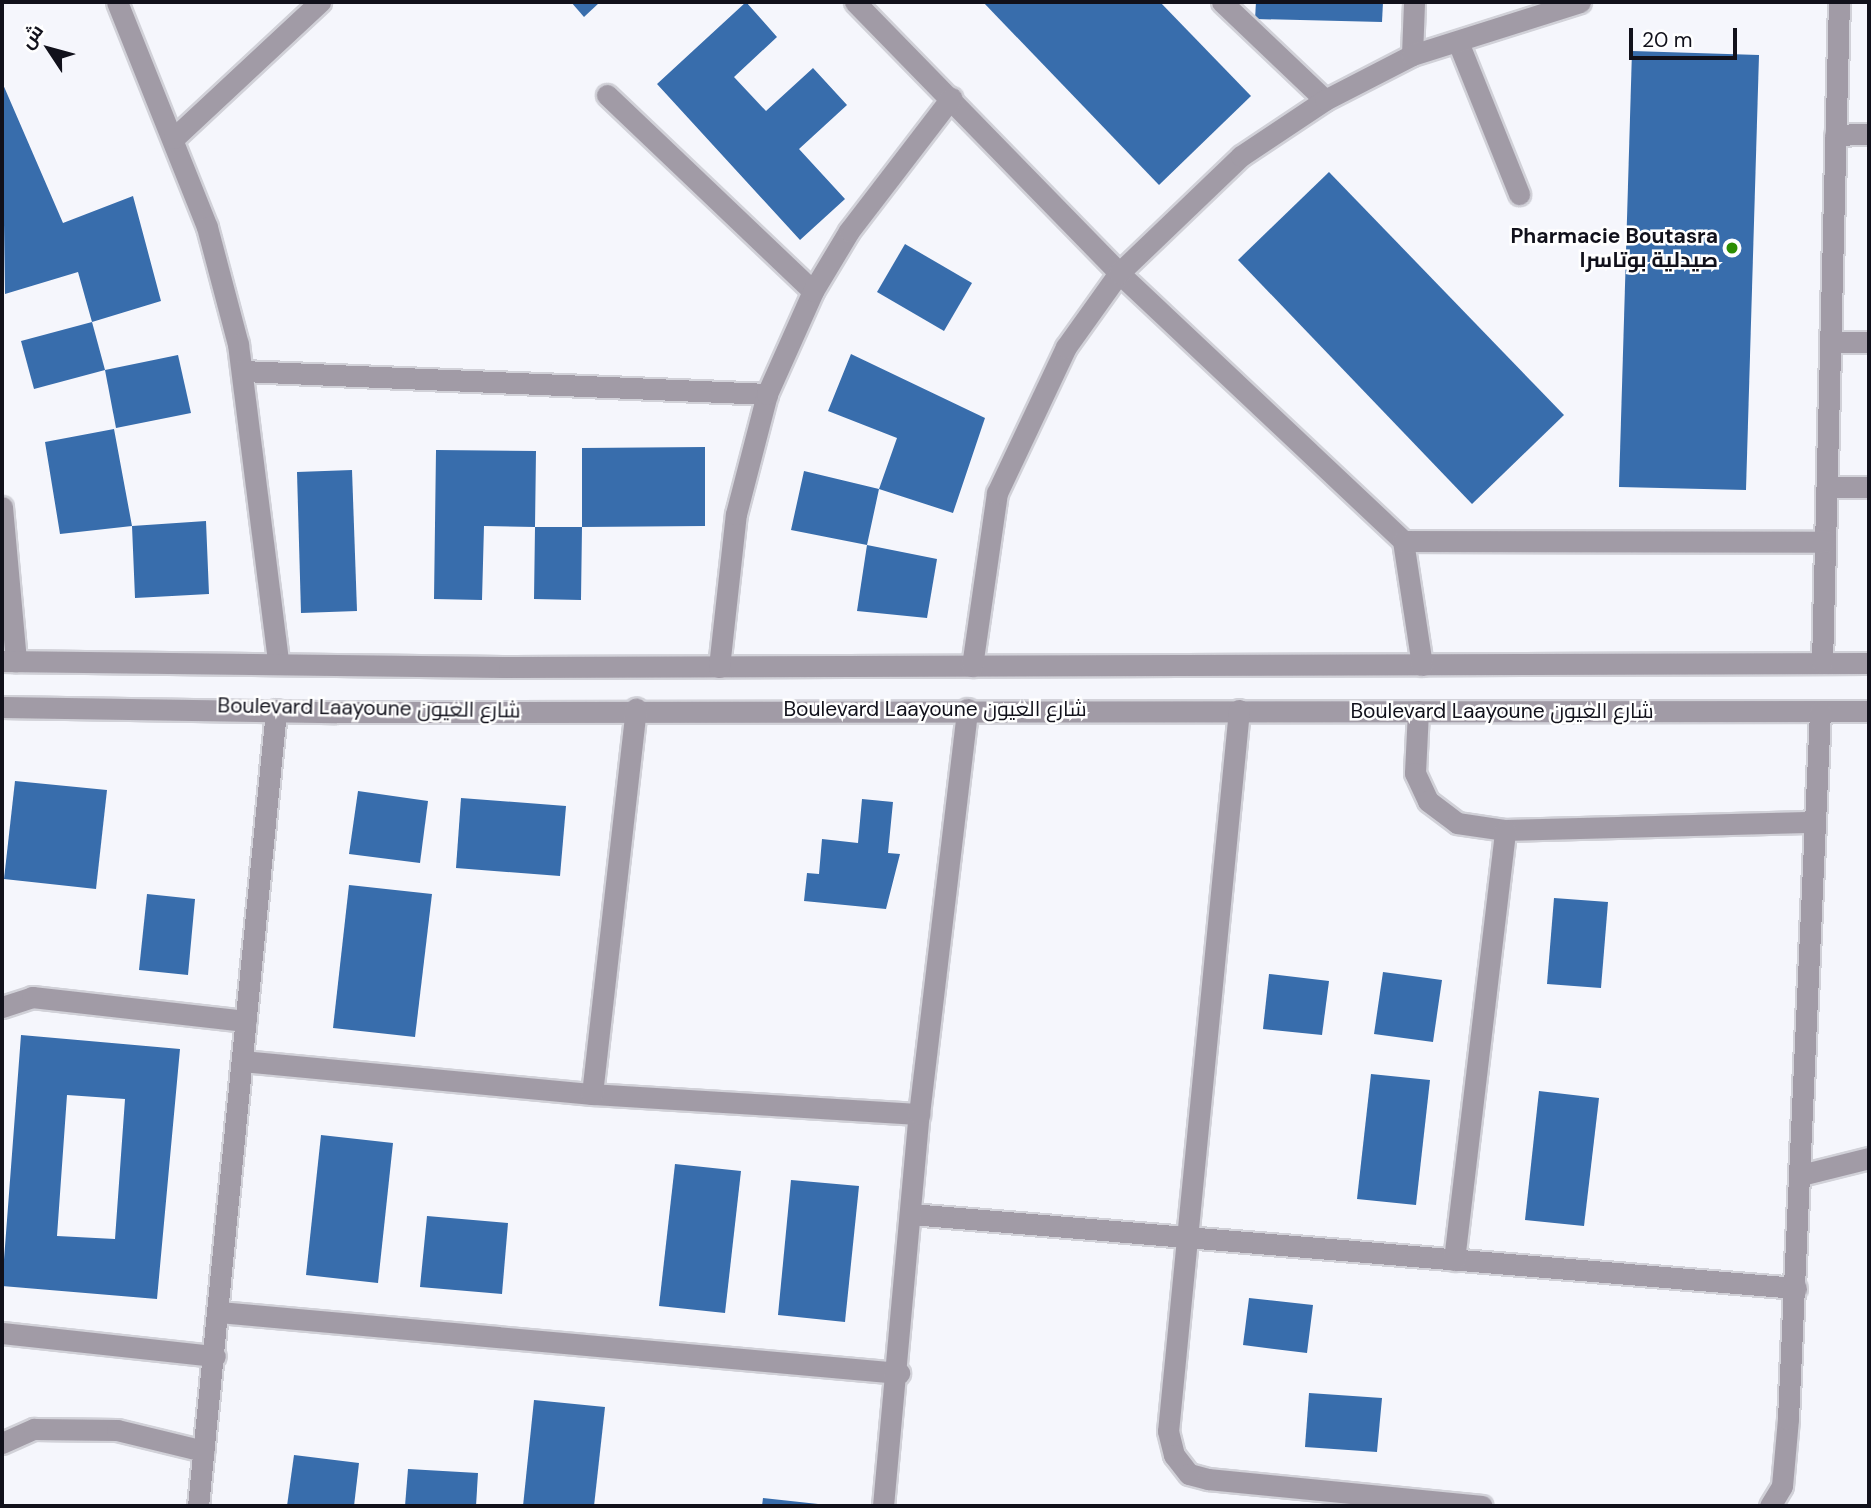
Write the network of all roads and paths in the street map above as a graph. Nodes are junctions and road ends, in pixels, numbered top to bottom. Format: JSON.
{"nodes":[{"id":1,"x":117,"y":2,"type":"edge"},
{"id":2,"x":320,"y":2,"type":"edge"},
{"id":3,"x":855,"y":2,"type":"edge"},
{"id":4,"x":1222,"y":2,"type":"edge"},
{"id":5,"x":1414,"y":2,"type":"edge"},
{"id":6,"x":1580,"y":2,"type":"edge"},
{"id":7,"x":1839,"y":2,"type":"edge"},
{"id":8,"x":1458,"y":42,"type":"junction"},
{"id":9,"x":1412,"y":55,"type":"junction"},
{"id":10,"x":607,"y":95,"type":"dead end"},
{"id":11,"x":951,"y":98,"type":"junction"},
{"id":12,"x":1325,"y":100,"type":"junction"},
{"id":13,"x":1869,"y":134,"type":"edge"},
{"id":14,"x":1835,"y":135,"type":"junction"},
{"id":15,"x":174,"y":138,"type":"junction"},
{"id":16,"x":1519,"y":194,"type":"dead end"},
{"id":17,"x":1118,"y":273,"type":"junction"},
{"id":18,"x":813,"y":291,"type":"junction"},
{"id":19,"x":1831,"y":342,"type":"junction"},
{"id":20,"x":1869,"y":342,"type":"edge"},
{"id":21,"x":243,"y":371,"type":"junction"},
{"id":22,"x":767,"y":394,"type":"junction"},
{"id":23,"x":1829,"y":487,"type":"junction"},
{"id":24,"x":1869,"y":487,"type":"edge"},
{"id":25,"x":2,"y":507,"type":"edge"},
{"id":26,"x":1403,"y":541,"type":"junction"},
{"id":27,"x":1825,"y":542,"type":"junction"},
{"id":28,"x":9,"y":661,"type":"edge"},
{"id":29,"x":278,"y":662,"type":"junction"},
{"id":30,"x":1822,"y":663,"type":"junction"},
{"id":31,"x":1869,"y":663,"type":"edge"},
{"id":32,"x":1422,"y":665,"type":"junction"},
{"id":33,"x":972,"y":666,"type":"junction"},
{"id":34,"x":719,"y":667,"type":"junction"},
{"id":35,"x":2,"y":707,"type":"edge"},
{"id":36,"x":636,"y":709,"type":"junction"},
{"id":37,"x":967,"y":709,"type":"junction"},
{"id":38,"x":276,"y":710,"type":"junction"},
{"id":39,"x":1240,"y":710,"type":"junction"},
{"id":40,"x":1418,"y":711,"type":"junction"},
{"id":41,"x":1869,"y":711,"type":"edge"},
{"id":42,"x":1820,"y":712,"type":"junction"},
{"id":43,"x":1815,"y":822,"type":"junction"},
{"id":44,"x":1505,"y":830,"type":"junction"},
{"id":45,"x":2,"y":1007,"type":"edge"},
{"id":46,"x":246,"y":1021,"type":"junction"},
{"id":47,"x":242,"y":1061,"type":"junction"},
{"id":48,"x":592,"y":1094,"type":"junction"},
{"id":49,"x":919,"y":1114,"type":"junction"},
{"id":50,"x":1869,"y":1158,"type":"edge"},
{"id":51,"x":1801,"y":1175,"type":"junction"},
{"id":52,"x":911,"y":1214,"type":"junction"},
{"id":53,"x":1189,"y":1237,"type":"junction"},
{"id":54,"x":1454,"y":1260,"type":"junction"},
{"id":55,"x":1796,"y":1288,"type":"junction"},
{"id":56,"x":219,"y":1312,"type":"junction"},
{"id":57,"x":2,"y":1333,"type":"edge"},
{"id":58,"x":215,"y":1356,"type":"junction"},
{"id":59,"x":899,"y":1373,"type":"junction"},
{"id":60,"x":2,"y":1443,"type":"edge"},
{"id":61,"x":204,"y":1451,"type":"junction"},
{"id":62,"x":198,"y":1506,"type":"edge"},
{"id":63,"x":883,"y":1506,"type":"edge"},
{"id":64,"x":1482,"y":1506,"type":"edge"},
{"id":65,"x":1770,"y":1506,"type":"edge"}],
"edges":[{"from":1,"to":15,"type":"street"},
{"from":2,"to":15,"type":"street"},
{"from":3,"to":11,"type":"street"},
{"from":4,"to":12,"type":"street"},
{"from":5,"to":9,"type":"street"},
{"from":6,"to":8,"type":"street"},
{"from":7,"to":14,"type":"street"},
{"from":8,"to":9,"type":"street"},
{"from":8,"to":16,"type":"street"},
{"from":9,"to":12,"type":"street"},
{"from":10,"to":18,"type":"street"},
{"from":11,"to":17,"type":"street"},
{"from":11,"to":18,"type":"street"},
{"from":12,"to":17,"type":"street"},
{"from":13,"to":14,"type":"street"},
{"from":14,"to":19,"type":"street"},
{"from":15,"to":21,"type":"street"},
{"from":17,"to":26,"type":"street"},
{"from":17,"to":33,"type":"street"},
{"from":18,"to":22,"type":"street"},
{"from":19,"to":20,"type":"street"},
{"from":19,"to":23,"type":"street"},
{"from":21,"to":22,"type":"street"},
{"from":21,"to":29,"type":"street"},
{"from":22,"to":34,"type":"street"},
{"from":23,"to":24,"type":"street"},
{"from":23,"to":27,"type":"street"},
{"from":25,"to":28,"type":"street"},
{"from":26,"to":27,"type":"street"},
{"from":26,"to":32,"type":"street"},
{"from":27,"to":30,"type":"street"},
{"from":28,"to":29,"type":"street","name":"Boulevard Laayoune شارع العيون"},
{"from":29,"to":34,"type":"street","name":"Boulevard Laayoune شارع العيون"},
{"from":30,"to":31,"type":"street","name":"Boulevard Laayoune شارع العيون"},
{"from":30,"to":32,"type":"street","name":"Boulevard Laayoune شارع العيون"},
{"from":32,"to":33,"type":"street","name":"Boulevard Laayoune شارع العيون"},
{"from":33,"to":34,"type":"street","name":"Boulevard Laayoune شارع العيون"},
{"from":35,"to":38,"type":"street","name":"Boulevard Laayoune شارع العيون"},
{"from":36,"to":37,"type":"street","name":"Boulevard Laayoune شارع العيون"},
{"from":36,"to":38,"type":"street","name":"Boulevard Laayoune شارع العيون"},
{"from":36,"to":48,"type":"street"},
{"from":37,"to":39,"type":"street","name":"Boulevard Laayoune شارع العيون"},
{"from":37,"to":49,"type":"street"},
{"from":38,"to":46,"type":"street"},
{"from":39,"to":40,"type":"street","name":"Boulevard Laayoune شارع العيون"},
{"from":39,"to":53,"type":"street"},
{"from":40,"to":42,"type":"street","name":"Boulevard Laayoune شارع العيون"},
{"from":40,"to":44,"type":"street"},
{"from":41,"to":42,"type":"street","name":"Boulevard Laayoune شارع العيون"},
{"from":42,"to":43,"type":"street"},
{"from":43,"to":44,"type":"street"},
{"from":43,"to":51,"type":"street"},
{"from":44,"to":54,"type":"street"},
{"from":45,"to":46,"type":"street"},
{"from":46,"to":47,"type":"street"},
{"from":47,"to":48,"type":"street"},
{"from":47,"to":56,"type":"street"},
{"from":48,"to":49,"type":"street"},
{"from":49,"to":52,"type":"street"},
{"from":50,"to":51,"type":"street"},
{"from":51,"to":55,"type":"street"},
{"from":52,"to":53,"type":"street"},
{"from":52,"to":59,"type":"street"},
{"from":53,"to":54,"type":"street"},
{"from":53,"to":64,"type":"street"},
{"from":54,"to":55,"type":"street"},
{"from":55,"to":65,"type":"street"},
{"from":56,"to":58,"type":"street"},
{"from":56,"to":59,"type":"street"},
{"from":57,"to":58,"type":"street"},
{"from":58,"to":61,"type":"street"},
{"from":59,"to":63,"type":"street"},
{"from":60,"to":61,"type":"street"},
{"from":61,"to":62,"type":"street"}]}
